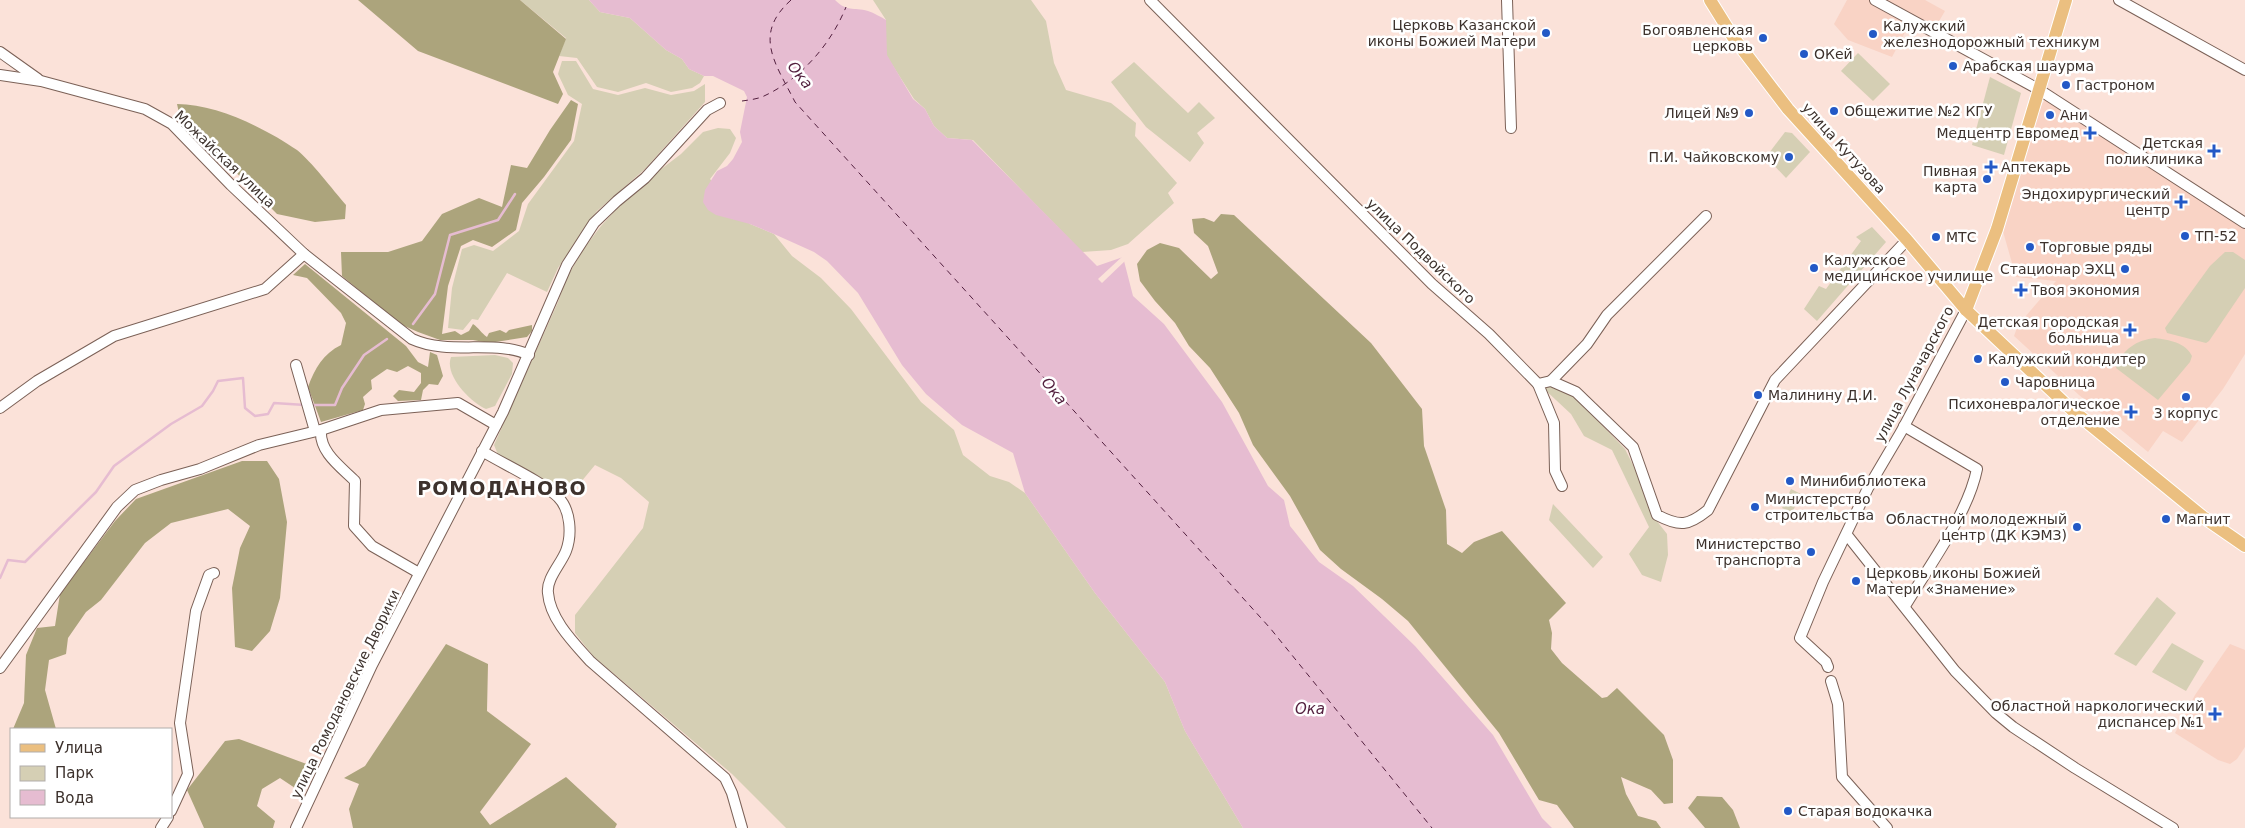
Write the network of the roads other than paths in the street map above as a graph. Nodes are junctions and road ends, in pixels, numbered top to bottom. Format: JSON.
{"nodes":[{"id":1,"x":1150,"y":0,"type":"edge"},
{"id":2,"x":1508,"y":0,"type":"edge"},
{"id":3,"x":1710,"y":0,"type":"edge"},
{"id":4,"x":1875,"y":0,"type":"edge"},
{"id":5,"x":2066,"y":0,"type":"edge"},
{"id":6,"x":2118,"y":0,"type":"edge"},
{"id":7,"x":0,"y":52,"type":"edge"},
{"id":8,"x":2245,"y":70,"type":"edge"},
{"id":9,"x":0,"y":75,"type":"edge"},
{"id":10,"x":40,"y":81,"type":"junction"},
{"id":11,"x":2038,"y":89,"type":"junction"},
{"id":12,"x":720,"y":103,"type":"dead end"},
{"id":13,"x":1511,"y":128,"type":"dead end"},
{"id":14,"x":1706,"y":216,"type":"dead end"},
{"id":15,"x":2245,"y":223,"type":"edge"},
{"id":16,"x":1907,"y":240,"type":"junction"},
{"id":17,"x":304,"y":254,"type":"junction"},
{"id":18,"x":1966,"y":310,"type":"junction"},
{"id":19,"x":529,"y":355,"type":"junction"},
{"id":20,"x":296,"y":366,"type":"dead end"},
{"id":21,"x":1551,"y":381,"type":"junction"},
{"id":22,"x":1538,"y":384,"type":"junction"},
{"id":23,"x":0,"y":408,"type":"edge"},
{"id":24,"x":496,"y":425,"type":"junction"},
{"id":25,"x":1904,"y":426,"type":"junction"},
{"id":26,"x":318,"y":431,"type":"junction"},
{"id":27,"x":482,"y":451,"type":"junction"},
{"id":28,"x":1562,"y":486,"type":"dead end"},
{"id":29,"x":1847,"y":534,"type":"junction"},
{"id":30,"x":2245,"y":546,"type":"edge"},
{"id":31,"x":214,"y":573,"type":"dead end"},
{"id":32,"x":419,"y":573,"type":"junction"},
{"id":33,"x":1905,"y":606,"type":"junction"},
{"id":34,"x":1828,"y":667,"type":"dead end"},
{"id":35,"x":0,"y":668,"type":"edge"},
{"id":36,"x":1831,"y":681,"type":"dead end"},
{"id":37,"x":172,"y":809,"type":"edge"},
{"id":38,"x":296,"y":828,"type":"edge"},
{"id":39,"x":742,"y":828,"type":"edge"},
{"id":40,"x":1886,"y":828,"type":"edge"},
{"id":41,"x":2173,"y":828,"type":"edge"}],
"edges":[{"from":1,"to":22,"type":"street","name":"улица Подвойского"},
{"from":2,"to":13,"type":"street"},
{"from":3,"to":16,"type":"main road","name":"улица Кутузова"},
{"from":4,"to":11,"type":"street"},
{"from":5,"to":11,"type":"main road","name":"улица Луначарского"},
{"from":6,"to":8,"type":"street"},
{"from":7,"to":10,"type":"street"},
{"from":9,"to":10,"type":"street","name":"Можайская улица"},
{"from":10,"to":17,"type":"street","name":"Можайская улица"},
{"from":11,"to":15,"type":"street"},
{"from":11,"to":18,"type":"main road","name":"улица Луначарского"},
{"from":12,"to":19,"type":"street","name":"улица Ромодановские Дворики"},
{"from":14,"to":21,"type":"street"},
{"from":16,"to":18,"type":"main road","name":"улица Кутузова"},
{"from":16,"to":21,"type":"street"},
{"from":17,"to":19,"type":"street","name":"Можайская улица"},
{"from":17,"to":23,"type":"street"},
{"from":18,"to":25,"type":"street","name":"улица Луначарского"},
{"from":18,"to":30,"type":"main road","name":"улица Кутузова"},
{"from":19,"to":24,"type":"street","name":"улица Ромодановские Дворики"},
{"from":20,"to":26,"type":"street"},
{"from":21,"to":22,"type":"street"},
{"from":22,"to":28,"type":"street"},
{"from":24,"to":26,"type":"street"},
{"from":24,"to":27,"type":"street","name":"улица Ромодановские Дворики"},
{"from":25,"to":29,"type":"street","name":"улица Луначарского"},
{"from":25,"to":33,"type":"street"},
{"from":26,"to":32,"type":"street"},
{"from":26,"to":35,"type":"street"},
{"from":27,"to":32,"type":"street","name":"улица Ромодановские Дворики"},
{"from":27,"to":39,"type":"street"},
{"from":29,"to":33,"type":"street"},
{"from":29,"to":34,"type":"street","name":"улица Луначарского"},
{"from":31,"to":37,"type":"street"},
{"from":32,"to":38,"type":"street","name":"улица Ромодановские Дворики"},
{"from":33,"to":41,"type":"street"},
{"from":36,"to":40,"type":"street"}]}
